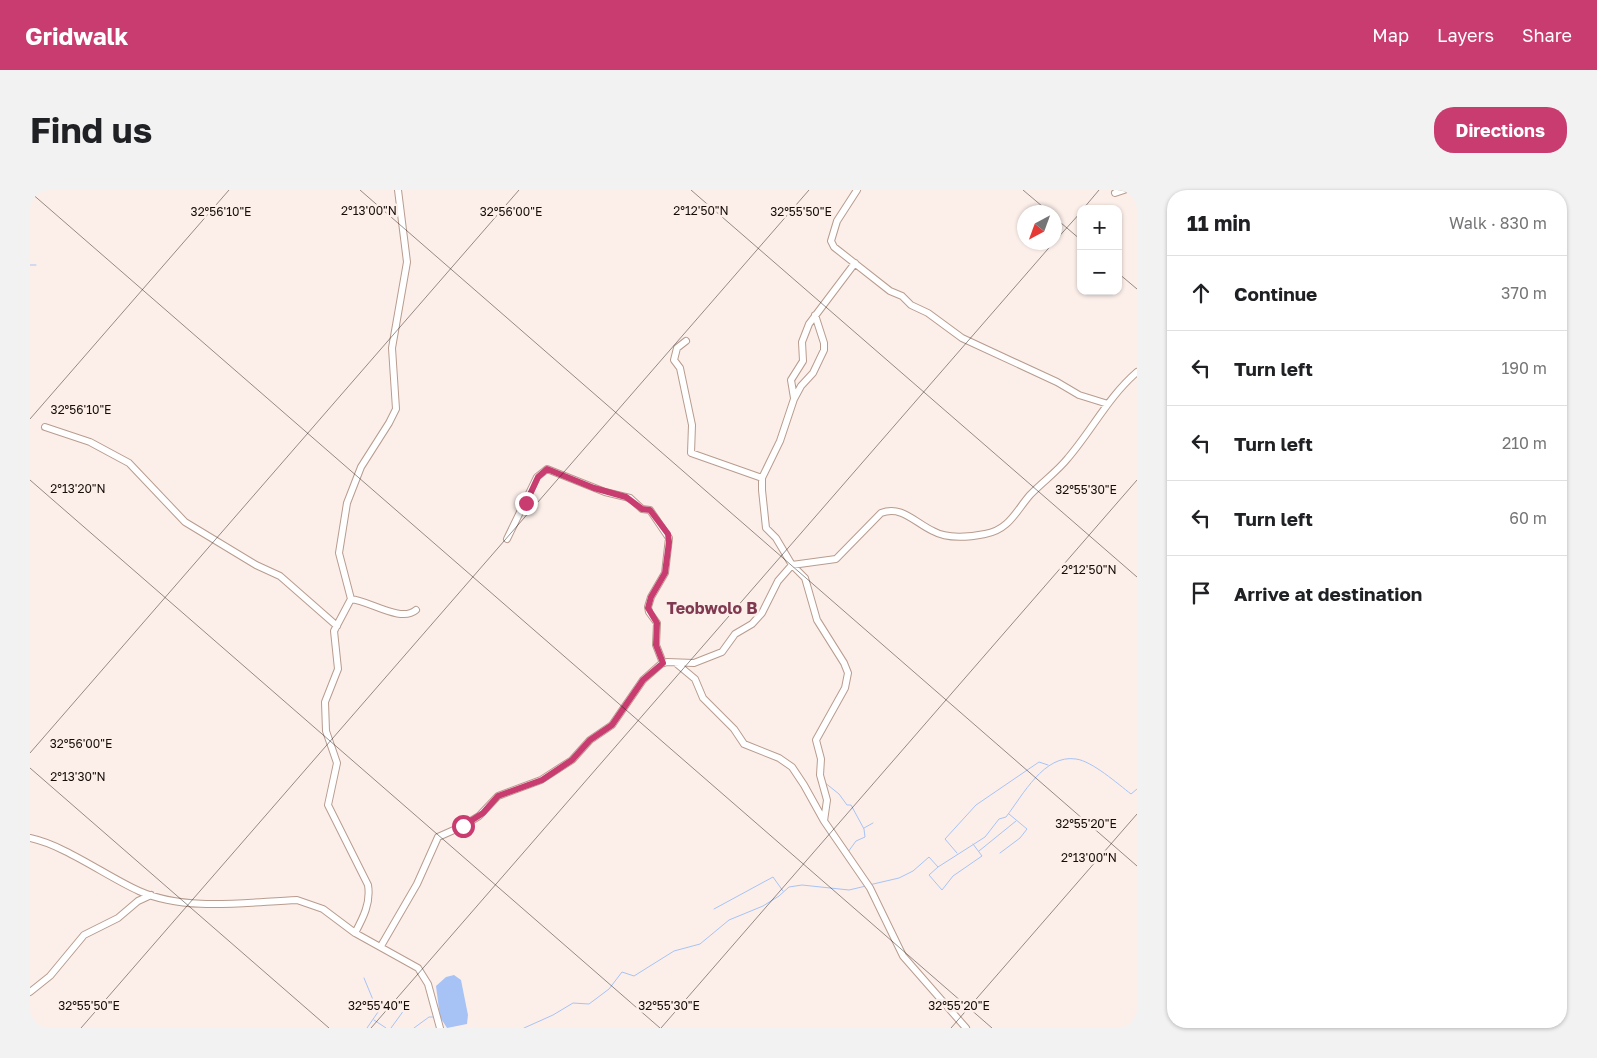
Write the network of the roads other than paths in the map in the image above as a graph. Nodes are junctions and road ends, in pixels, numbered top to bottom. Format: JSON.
{"nodes":[{"id":1,"x":398,"y":190,"type":"edge"},
{"id":2,"x":856,"y":190,"type":"edge"},
{"id":3,"x":1124,"y":190,"type":"edge"},
{"id":4,"x":1115,"y":194,"type":"dead end"},
{"id":5,"x":855,"y":262,"type":"junction"},
{"id":6,"x":815,"y":315,"type":"junction"},
{"id":7,"x":686,"y":341,"type":"dead end"},
{"id":8,"x":1137,"y":372,"type":"edge"},
{"id":9,"x":794,"y":399,"type":"junction"},
{"id":10,"x":1108,"y":404,"type":"junction"},
{"id":11,"x":45,"y":427,"type":"dead end"},
{"id":12,"x":762,"y":478,"type":"junction"},
{"id":13,"x":507,"y":539,"type":"dead end"},
{"id":14,"x":792,"y":565,"type":"junction"},
{"id":15,"x":351,"y":599,"type":"junction"},
{"id":16,"x":416,"y":610,"type":"dead end"},
{"id":17,"x":337,"y":626,"type":"junction"},
{"id":18,"x":674,"y":662,"type":"junction"},
{"id":19,"x":663,"y":663,"type":"junction"},
{"id":20,"x":824,"y":821,"type":"junction"},
{"id":21,"x":30,"y":838,"type":"edge"},
{"id":22,"x":151,"y":895,"type":"junction"},
{"id":23,"x":355,"y":933,"type":"junction"},
{"id":24,"x":381,"y":946,"type":"junction"},
{"id":25,"x":30,"y":992,"type":"edge"},
{"id":26,"x":440,"y":1028,"type":"edge"},
{"id":27,"x":966,"y":1028,"type":"edge"}],
"edges":[{"from":1,"to":15,"type":"street"},
{"from":2,"to":5,"type":"street"},
{"from":3,"to":4,"type":"street"},
{"from":5,"to":6,"type":"street"},
{"from":5,"to":10,"type":"street"},
{"from":6,"to":9,"type":"street"},
{"from":6,"to":9,"type":"street"},
{"from":7,"to":12,"type":"street"},
{"from":8,"to":10,"type":"street"},
{"from":9,"to":12,"type":"street"},
{"from":10,"to":14,"type":"street"},
{"from":11,"to":17,"type":"street"},
{"from":12,"to":14,"type":"street"},
{"from":13,"to":19,"type":"street"},
{"from":14,"to":18,"type":"street"},
{"from":14,"to":20,"type":"street"},
{"from":15,"to":16,"type":"street"},
{"from":15,"to":17,"type":"street"},
{"from":17,"to":23,"type":"street"},
{"from":18,"to":19,"type":"street"},
{"from":18,"to":20,"type":"street"},
{"from":19,"to":24,"type":"street"},
{"from":20,"to":27,"type":"street"},
{"from":21,"to":22,"type":"street"},
{"from":22,"to":23,"type":"street"},
{"from":22,"to":25,"type":"street"},
{"from":23,"to":24,"type":"street"},
{"from":24,"to":26,"type":"street"}]}
